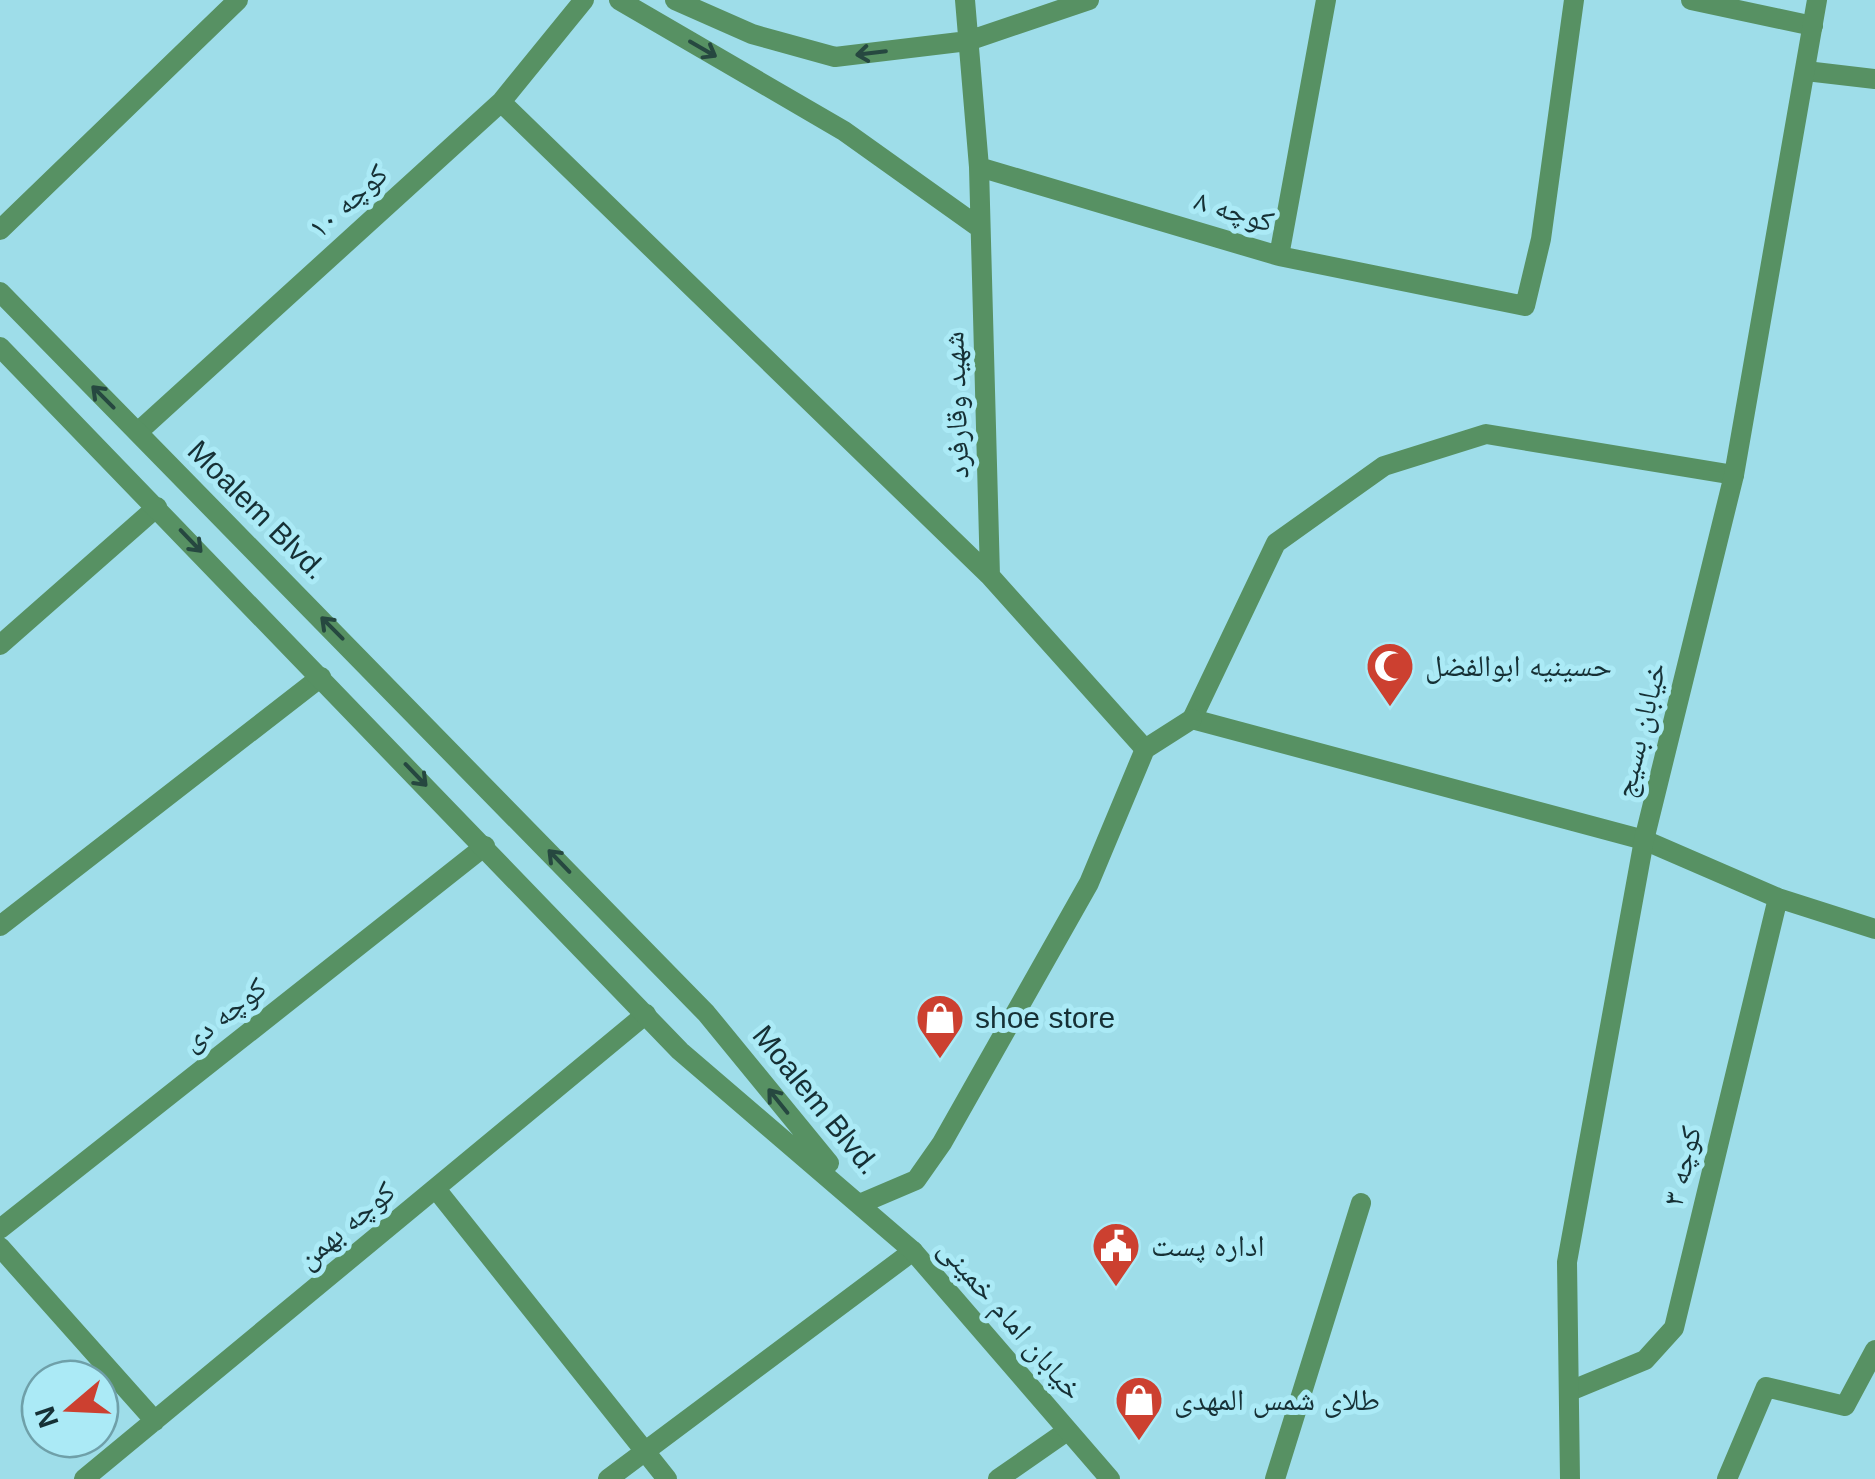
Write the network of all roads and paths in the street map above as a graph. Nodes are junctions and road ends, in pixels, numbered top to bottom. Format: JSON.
{"nodes":[{"id":1,"x":238,"y":0,"type":"edge"},
{"id":2,"x":584,"y":0,"type":"edge"},
{"id":3,"x":619,"y":0,"type":"edge"},
{"id":4,"x":675,"y":0,"type":"edge"},
{"id":5,"x":965,"y":0,"type":"edge"},
{"id":6,"x":1089,"y":0,"type":"edge"},
{"id":7,"x":1326,"y":0,"type":"edge"},
{"id":8,"x":1574,"y":0,"type":"edge"},
{"id":9,"x":1691,"y":0,"type":"edge"},
{"id":10,"x":1817,"y":0,"type":"edge"},
{"id":11,"x":1814,"y":26,"type":"junction"},
{"id":12,"x":968,"y":41,"type":"junction"},
{"id":13,"x":1806,"y":70,"type":"junction"},
{"id":14,"x":1875,"y":78,"type":"edge"},
{"id":15,"x":501,"y":102,"type":"junction"},
{"id":16,"x":979,"y":167,"type":"junction"},
{"id":17,"x":980,"y":228,"type":"junction"},
{"id":18,"x":0,"y":230,"type":"edge"},
{"id":19,"x":1279,"y":256,"type":"junction"},
{"id":20,"x":0,"y":292,"type":"edge"},
{"id":21,"x":0,"y":346,"type":"edge"},
{"id":22,"x":138,"y":432,"type":"junction"},
{"id":23,"x":1734,"y":475,"type":"junction"},
{"id":24,"x":157,"y":507,"type":"junction"},
{"id":25,"x":990,"y":576,"type":"junction"},
{"id":26,"x":0,"y":645,"type":"edge"},
{"id":27,"x":321,"y":677,"type":"junction"},
{"id":28,"x":1192,"y":719,"type":"junction"},
{"id":29,"x":1145,"y":749,"type":"junction"},
{"id":30,"x":1644,"y":840,"type":"junction"},
{"id":31,"x":485,"y":846,"type":"junction"},
{"id":32,"x":1778,"y":898,"type":"junction"},
{"id":33,"x":0,"y":926,"type":"edge"},
{"id":34,"x":1875,"y":929,"type":"edge"},
{"id":35,"x":646,"y":1014,"type":"junction"},
{"id":36,"x":436,"y":1189,"type":"junction"},
{"id":37,"x":862,"y":1203,"type":"junction"},
{"id":38,"x":1361,"y":1204,"type":"dead end"},
{"id":39,"x":0,"y":1229,"type":"edge"},
{"id":40,"x":0,"y":1246,"type":"edge"},
{"id":41,"x":913,"y":1251,"type":"junction"},
{"id":42,"x":1875,"y":1350,"type":"edge"},
{"id":43,"x":1570,"y":1391,"type":"junction"},
{"id":44,"x":155,"y":1421,"type":"junction"},
{"id":45,"x":1067,"y":1430,"type":"junction"},
{"id":46,"x":645,"y":1450,"type":"junction"},
{"id":47,"x":84,"y":1479,"type":"edge"},
{"id":48,"x":608,"y":1479,"type":"edge"},
{"id":49,"x":667,"y":1479,"type":"edge"},
{"id":50,"x":998,"y":1479,"type":"edge"},
{"id":51,"x":1110,"y":1479,"type":"edge"},
{"id":52,"x":1275,"y":1479,"type":"edge"},
{"id":53,"x":1570,"y":1479,"type":"edge"},
{"id":54,"x":1728,"y":1479,"type":"edge"}],
"edges":[{"from":1,"to":18,"type":"street"},
{"from":2,"to":15,"type":"street","name":"کوچه ۱۰"},
{"from":3,"to":17,"type":"street","one_way":true},
{"from":12,"to":4,"type":"street","one_way":true},
{"from":5,"to":12,"type":"street","name":"شهید وقارفرد"},
{"from":6,"to":12,"type":"street"},
{"from":7,"to":19,"type":"street","name":"کوچه ۸"},
{"from":8,"to":19,"type":"street"},
{"from":9,"to":11,"type":"street"},
{"from":10,"to":11,"type":"street","name":"خیابان بسیج"},
{"from":11,"to":13,"type":"street","name":"خیابان بسیج"},
{"from":12,"to":16,"type":"street","name":"شهید وقارفرد"},
{"from":13,"to":14,"type":"street"},
{"from":13,"to":23,"type":"street","name":"خیابان بسیج"},
{"from":15,"to":22,"type":"street","name":"کوچه ۱۰"},
{"from":15,"to":25,"type":"street"},
{"from":16,"to":17,"type":"street","name":"شهید وقارفرد"},
{"from":16,"to":19,"type":"street","name":"کوچه ۸"},
{"from":17,"to":25,"type":"street","name":"شهید وقارفرد"},
{"from":22,"to":20,"type":"street","name":"Moalem Blvd.","one_way":true},
{"from":21,"to":24,"type":"street","name":"Moalem Blvd."},
{"from":37,"to":22,"type":"street","name":"Moalem Blvd.","one_way":true},
{"from":23,"to":28,"type":"street"},
{"from":23,"to":30,"type":"street","name":"خیابان بسیج"},
{"from":24,"to":26,"type":"street"},
{"from":24,"to":27,"type":"street","name":"Moalem Blvd.","one_way":true},
{"from":25,"to":29,"type":"street"},
{"from":27,"to":31,"type":"street","name":"Moalem Blvd.","one_way":true},
{"from":27,"to":33,"type":"street"},
{"from":28,"to":29,"type":"street"},
{"from":28,"to":30,"type":"street"},
{"from":29,"to":37,"type":"street"},
{"from":30,"to":32,"type":"street"},
{"from":30,"to":43,"type":"street","name":"خیابان بسیج"},
{"from":31,"to":35,"type":"street","name":"Moalem Blvd."},
{"from":31,"to":39,"type":"street","name":"کوچه دی"},
{"from":32,"to":34,"type":"street"},
{"from":32,"to":43,"type":"street","name":"کوچه ۳"},
{"from":35,"to":36,"type":"street","name":"کوچه بهمن"},
{"from":35,"to":37,"type":"street","name":"Moalem Blvd."},
{"from":36,"to":44,"type":"street","name":"کوچه بهمن"},
{"from":36,"to":46,"type":"street"},
{"from":37,"to":41,"type":"street","name":"خیابان امام خمینی"},
{"from":38,"to":52,"type":"street"},
{"from":40,"to":44,"type":"street"},
{"from":41,"to":45,"type":"street","name":"خیابان امام خمینی"},
{"from":41,"to":46,"type":"street"},
{"from":42,"to":54,"type":"street"},
{"from":43,"to":53,"type":"street","name":"خیابان بسیج"},
{"from":44,"to":47,"type":"street","name":"کوچه بهمن"},
{"from":45,"to":50,"type":"street"},
{"from":45,"to":51,"type":"street","name":"خیابان امام خمینی"},
{"from":46,"to":48,"type":"street"},
{"from":46,"to":49,"type":"street"}]}
